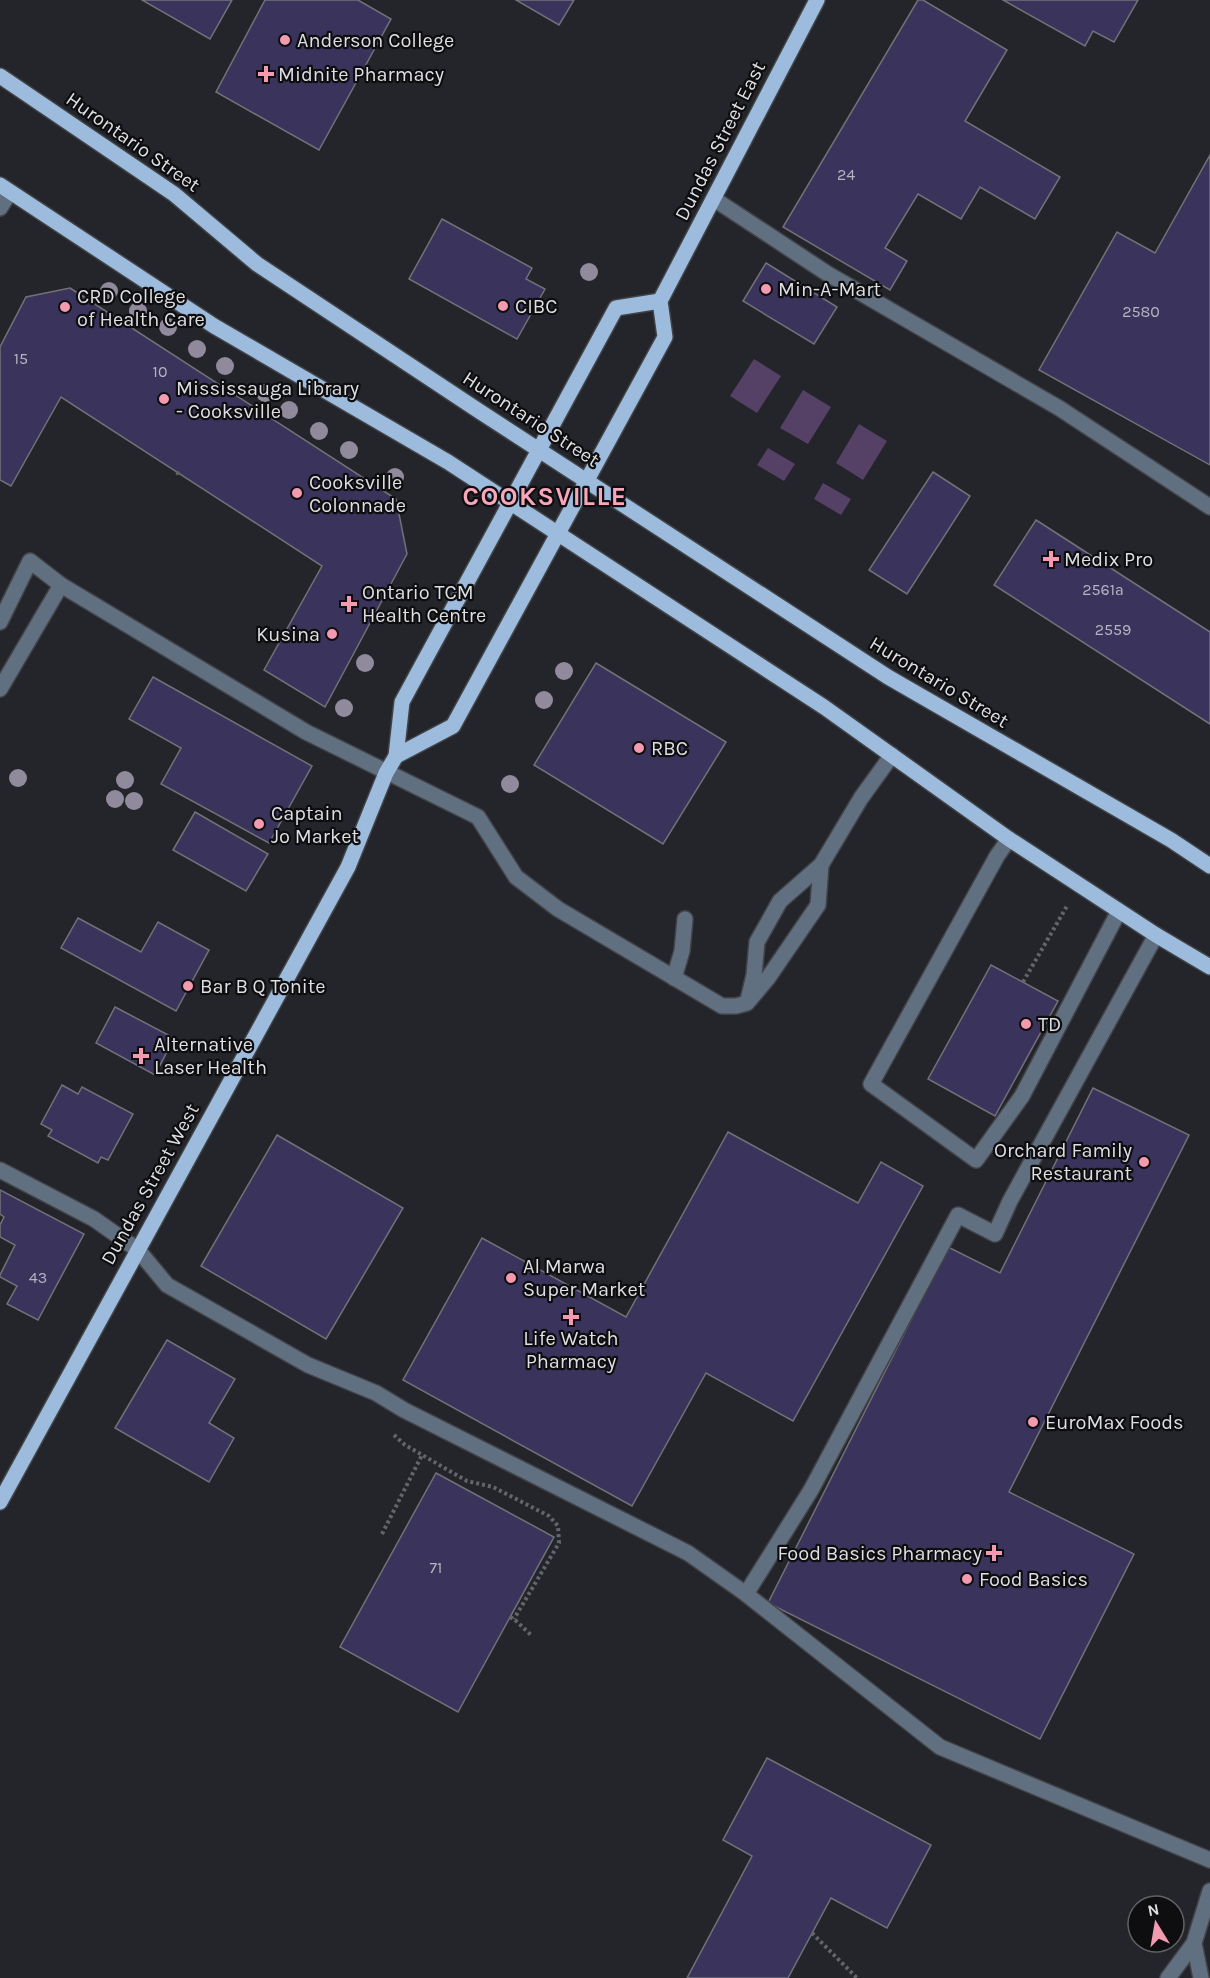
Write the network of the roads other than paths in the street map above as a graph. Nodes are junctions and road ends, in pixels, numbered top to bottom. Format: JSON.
{"nodes":[{"id":1,"x":817,"y":0,"type":"edge"},
{"id":2,"x":0,"y":76,"type":"edge"},
{"id":3,"x":5,"y":189,"type":"edge"},
{"id":4,"x":714,"y":199,"type":"junction"},
{"id":5,"x":0,"y":208,"type":"edge"},
{"id":6,"x":660,"y":301,"type":"junction"},
{"id":7,"x":538,"y":450,"type":"junction"},
{"id":8,"x":587,"y":481,"type":"junction"},
{"id":9,"x":510,"y":502,"type":"junction"},
{"id":10,"x":1210,"y":507,"type":"edge"},
{"id":11,"x":558,"y":534,"type":"junction"},
{"id":12,"x":61,"y":585,"type":"junction"},
{"id":13,"x":0,"y":622,"type":"edge"},
{"id":14,"x":0,"y":689,"type":"edge"},
{"id":15,"x":892,"y":755,"type":"junction"},
{"id":16,"x":396,"y":756,"type":"junction"},
{"id":17,"x":387,"y":773,"type":"junction"},
{"id":18,"x":1009,"y":839,"type":"junction"},
{"id":19,"x":821,"y":866,"type":"junction"},
{"id":20,"x":1210,"y":866,"type":"edge"},
{"id":21,"x":1119,"y":911,"type":"junction"},
{"id":22,"x":685,"y":919,"type":"dead end"},
{"id":23,"x":1156,"y":935,"type":"junction"},
{"id":24,"x":1210,"y":967,"type":"edge"},
{"id":25,"x":674,"y":978,"type":"junction"},
{"id":26,"x":747,"y":1003,"type":"junction"},
{"id":27,"x":0,"y":1170,"type":"edge"},
{"id":28,"x":138,"y":1250,"type":"junction"},
{"id":29,"x":0,"y":1502,"type":"edge"},
{"id":30,"x":746,"y":1594,"type":"junction"},
{"id":31,"x":1210,"y":1860,"type":"edge"},
{"id":32,"x":1210,"y":1891,"type":"edge"},
{"id":33,"x":1194,"y":1943,"type":"junction"},
{"id":34,"x":1168,"y":1978,"type":"edge"},
{"id":35,"x":1201,"y":1978,"type":"edge"}],
"edges":[{"from":1,"to":4,"type":"main road","name":"Dundas Street East"},
{"from":2,"to":7,"type":"main road","name":"Hurontario Street"},
{"from":3,"to":5,"type":"street"},
{"from":3,"to":9,"type":"main road"},
{"from":4,"to":6,"type":"main road","name":"Dundas Street East"},
{"from":4,"to":10,"type":"street"},
{"from":6,"to":7,"type":"main road"},
{"from":6,"to":8,"type":"main road"},
{"from":7,"to":8,"type":"main road","name":"Hurontario Street"},
{"from":7,"to":9,"type":"main road","name":"Dundas Street West"},
{"from":8,"to":11,"type":"main road"},
{"from":8,"to":20,"type":"main road","name":"Hurontario Street"},
{"from":9,"to":11,"type":"main road"},
{"from":9,"to":16,"type":"main road","name":"Dundas Street West"},
{"from":11,"to":15,"type":"main road"},
{"from":11,"to":16,"type":"main road"},
{"from":12,"to":13,"type":"street"},
{"from":12,"to":14,"type":"street"},
{"from":12,"to":17,"type":"street"},
{"from":15,"to":18,"type":"main road"},
{"from":15,"to":19,"type":"street"},
{"from":16,"to":17,"type":"main road","name":"Dundas Street West"},
{"from":17,"to":25,"type":"street"},
{"from":17,"to":28,"type":"main road","name":"Dundas Street West"},
{"from":18,"to":21,"type":"main road"},
{"from":18,"to":21,"type":"street"},
{"from":19,"to":26,"type":"street"},
{"from":19,"to":26,"type":"street"},
{"from":21,"to":23,"type":"main road"},
{"from":22,"to":25,"type":"street"},
{"from":23,"to":24,"type":"main road"},
{"from":23,"to":30,"type":"street"},
{"from":25,"to":26,"type":"street"},
{"from":27,"to":28,"type":"street"},
{"from":28,"to":29,"type":"main road","name":"Dundas Street West"},
{"from":28,"to":30,"type":"street"},
{"from":30,"to":31,"type":"street"},
{"from":32,"to":33,"type":"street"},
{"from":33,"to":34,"type":"street"},
{"from":33,"to":35,"type":"street"}]}
